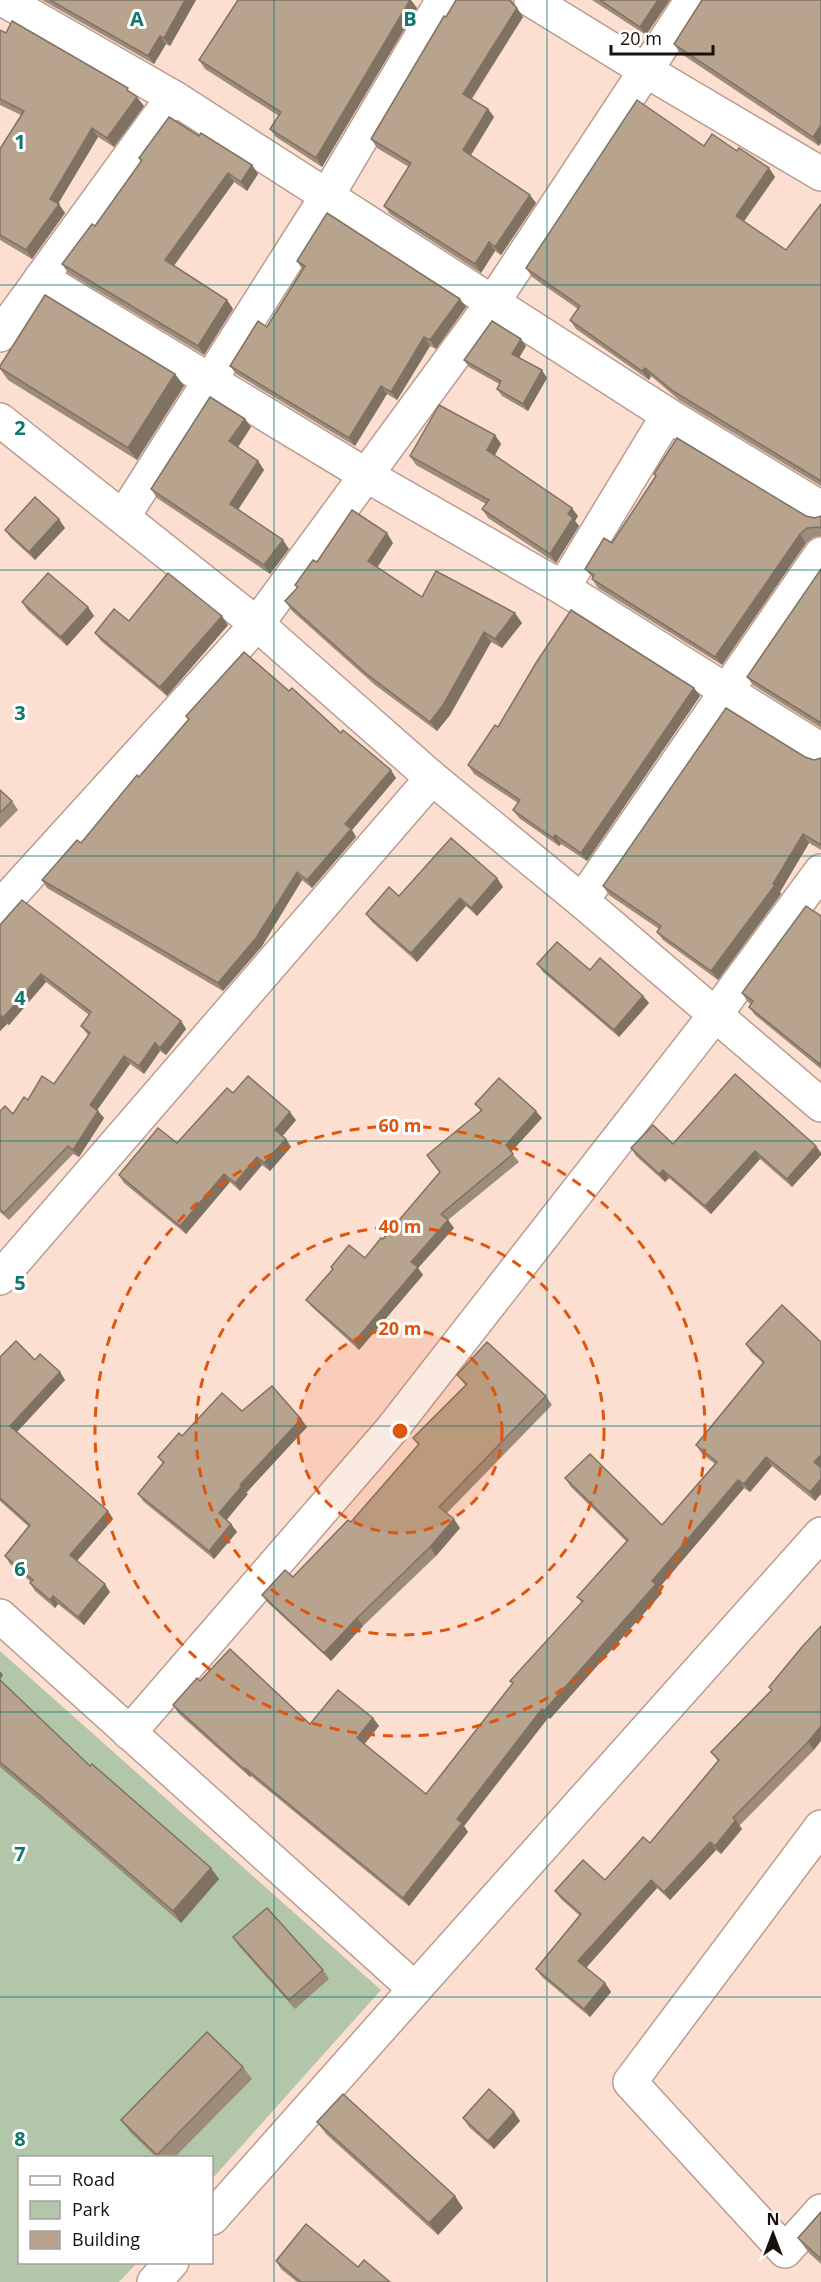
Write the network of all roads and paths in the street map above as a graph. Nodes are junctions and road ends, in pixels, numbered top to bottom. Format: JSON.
{"nodes":[{"id":1,"x":4,"y":0,"type":"edge"},
{"id":2,"x":443,"y":0,"type":"edge"},
{"id":3,"x":531,"y":0,"type":"edge"},
{"id":4,"x":692,"y":0,"type":"edge"},
{"id":5,"x":645,"y":70,"type":"junction"},
{"id":6,"x":173,"y":97,"type":"junction"},
{"id":7,"x":821,"y":174,"type":"edge"},
{"id":8,"x":327,"y":196,"type":"junction"},
{"id":9,"x":41,"y":278,"type":"junction"},
{"id":10,"x":493,"y":302,"type":"junction"},
{"id":11,"x":0,"y":335,"type":"edge"},
{"id":12,"x":209,"y":381,"type":"junction"},
{"id":13,"x":668,"y":415,"type":"junction"},
{"id":14,"x":0,"y":420,"type":"edge"},
{"id":15,"x":366,"y":475,"type":"junction"},
{"id":16,"x":821,"y":508,"type":"edge"},
{"id":17,"x":123,"y":517,"type":"junction"},
{"id":18,"x":821,"y":554,"type":"edge"},
{"id":19,"x":563,"y":588,"type":"junction"},
{"id":20,"x":257,"y":624,"type":"junction"},
{"id":21,"x":726,"y":692,"type":"junction"},
{"id":22,"x":821,"y":750,"type":"edge"},
{"id":23,"x":432,"y":778,"type":"junction"},
{"id":24,"x":821,"y":871,"type":"edge"},
{"id":25,"x":582,"y":901,"type":"junction"},
{"id":26,"x":0,"y":907,"type":"edge"},
{"id":27,"x":714,"y":1015,"type":"junction"},
{"id":28,"x":821,"y":1105,"type":"edge"},
{"id":29,"x":0,"y":1278,"type":"edge"},
{"id":30,"x":821,"y":1534,"type":"edge"},
{"id":31,"x":0,"y":1616,"type":"edge"},
{"id":32,"x":129,"y":1733,"type":"junction"},
{"id":33,"x":821,"y":1827,"type":"edge"},
{"id":34,"x":415,"y":1989,"type":"junction"},
{"id":35,"x":821,"y":2211,"type":"edge"},
{"id":36,"x":213,"y":2217,"type":"edge"},
{"id":37,"x":170,"y":2264,"type":"edge"},
{"id":38,"x":154,"y":2282,"type":"edge"}],
"edges":[{"from":1,"to":6,"type":"street"},
{"from":2,"to":8,"type":"street"},
{"from":3,"to":5,"type":"street"},
{"from":4,"to":5,"type":"street"},
{"from":5,"to":7,"type":"street"},
{"from":5,"to":10,"type":"street"},
{"from":6,"to":8,"type":"street"},
{"from":6,"to":9,"type":"street"},
{"from":8,"to":10,"type":"street"},
{"from":8,"to":12,"type":"street"},
{"from":9,"to":11,"type":"street"},
{"from":9,"to":12,"type":"street"},
{"from":10,"to":13,"type":"street"},
{"from":10,"to":15,"type":"street"},
{"from":12,"to":15,"type":"street"},
{"from":12,"to":17,"type":"street"},
{"from":13,"to":16,"type":"street"},
{"from":13,"to":19,"type":"street"},
{"from":14,"to":17,"type":"street"},
{"from":15,"to":19,"type":"street"},
{"from":15,"to":20,"type":"street"},
{"from":17,"to":20,"type":"street"},
{"from":18,"to":21,"type":"street"},
{"from":19,"to":21,"type":"street"},
{"from":20,"to":23,"type":"street"},
{"from":20,"to":26,"type":"street"},
{"from":21,"to":22,"type":"street"},
{"from":21,"to":25,"type":"street"},
{"from":23,"to":25,"type":"street"},
{"from":23,"to":29,"type":"street"},
{"from":24,"to":27,"type":"street"},
{"from":25,"to":27,"type":"street"},
{"from":27,"to":28,"type":"street"},
{"from":27,"to":32,"type":"street"},
{"from":30,"to":34,"type":"street"},
{"from":31,"to":32,"type":"street"},
{"from":32,"to":34,"type":"street"},
{"from":33,"to":35,"type":"street"},
{"from":34,"to":36,"type":"street"},
{"from":37,"to":38,"type":"street"}]}
